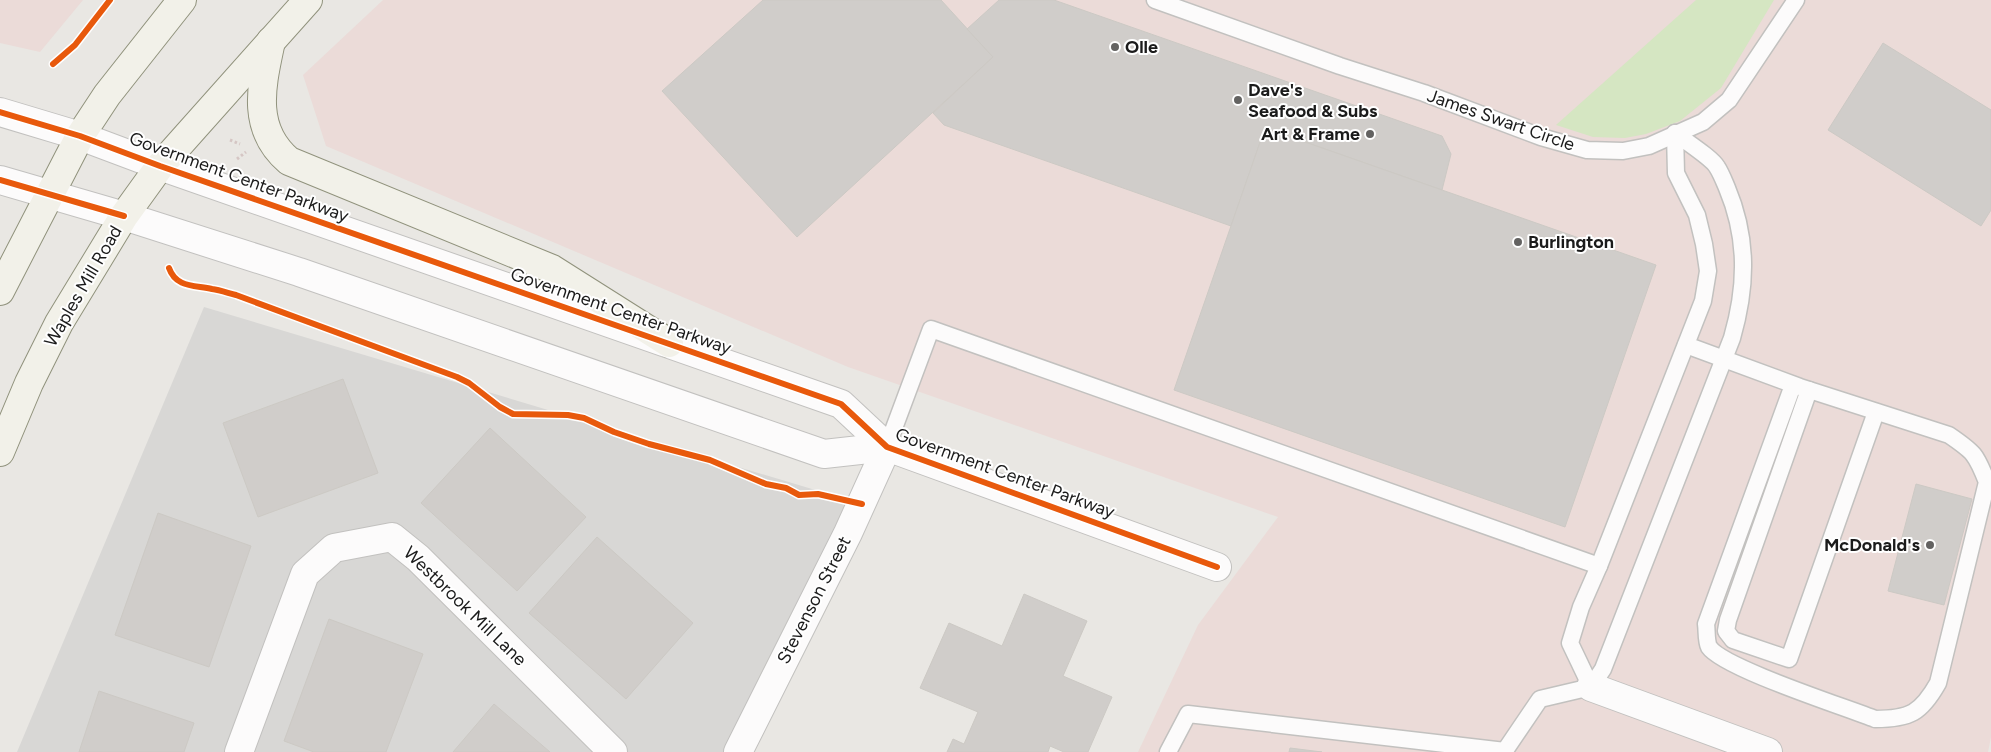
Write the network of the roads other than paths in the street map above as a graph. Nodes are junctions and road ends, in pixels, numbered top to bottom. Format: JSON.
{"nodes":[{"id":1,"x":182,"y":0,"type":"edge"},
{"id":2,"x":308,"y":0,"type":"edge"},
{"id":3,"x":1155,"y":0,"type":"edge"},
{"id":4,"x":1796,"y":0,"type":"edge"},
{"id":5,"x":271,"y":41,"type":"junction"},
{"id":6,"x":0,"y":112,"type":"edge"},
{"id":7,"x":1675,"y":134,"type":"junction"},
{"id":8,"x":80,"y":136,"type":"junction"},
{"id":9,"x":160,"y":166,"type":"junction"},
{"id":10,"x":0,"y":180,"type":"edge"},
{"id":11,"x":50,"y":194,"type":"junction"},
{"id":12,"x":124,"y":216,"type":"junction"},
{"id":13,"x":0,"y":291,"type":"edge"},
{"id":14,"x":669,"y":343,"type":"junction"},
{"id":15,"x":1686,"y":345,"type":"junction"},
{"id":16,"x":1723,"y":360,"type":"junction"},
{"id":17,"x":1793,"y":384,"type":"junction"},
{"id":18,"x":1809,"y":390,"type":"junction"},
{"id":19,"x":1876,"y":412,"type":"junction"},
{"id":20,"x":887,"y":447,"type":"junction"},
{"id":21,"x":0,"y":452,"type":"edge"},
{"id":22,"x":1599,"y":566,"type":"junction"},
{"id":23,"x":1217,"y":567,"type":"dead end"},
{"id":24,"x":1591,"y":687,"type":"junction"},
{"id":25,"x":240,"y":752,"type":"edge"},
{"id":26,"x":613,"y":752,"type":"edge"},
{"id":27,"x":738,"y":752,"type":"edge"},
{"id":28,"x":1168,"y":752,"type":"edge"},
{"id":29,"x":1505,"y":752,"type":"edge"},
{"id":30,"x":1768,"y":752,"type":"edge"}],
"edges":[{"from":1,"to":8,"type":"main road"},
{"from":2,"to":5,"type":"main road","name":"Waples Mill Road"},
{"from":3,"to":7,"type":"lane","name":"James Swart Circle"},
{"from":4,"to":7,"type":"lane","name":"James Swart Circle"},
{"from":5,"to":9,"type":"main road","name":"Waples Mill Road"},
{"from":5,"to":14,"type":"main road"},
{"from":6,"to":8,"type":"street","name":"Government Center Parkway"},
{"from":7,"to":15,"type":"lane"},
{"from":7,"to":16,"type":"lane"},
{"from":8,"to":9,"type":"street","name":"Government Center Parkway"},
{"from":8,"to":11,"type":"main road"},
{"from":9,"to":12,"type":"main road","name":"Waples Mill Road"},
{"from":9,"to":14,"type":"street","name":"Government Center Parkway"},
{"from":10,"to":11,"type":"street","name":"Government Center Parkway"},
{"from":11,"to":12,"type":"street","name":"Government Center Parkway"},
{"from":11,"to":13,"type":"main road"},
{"from":12,"to":20,"type":"street","name":"Government Center Parkway"},
{"from":12,"to":21,"type":"main road","name":"Waples Mill Road"},
{"from":14,"to":20,"type":"street","name":"Government Center Parkway"},
{"from":15,"to":16,"type":"lane"},
{"from":15,"to":22,"type":"lane"},
{"from":16,"to":17,"type":"lane"},
{"from":16,"to":24,"type":"lane"},
{"from":17,"to":18,"type":"lane"},
{"from":17,"to":19,"type":"lane"},
{"from":18,"to":19,"type":"lane"},
{"from":18,"to":19,"type":"lane"},
{"from":20,"to":22,"type":"lane"},
{"from":20,"to":23,"type":"street","name":"Government Center Parkway"},
{"from":20,"to":27,"type":"street","name":"Stevenson Street"},
{"from":22,"to":24,"type":"lane"},
{"from":24,"to":29,"type":"lane"},
{"from":24,"to":30,"type":"street"},
{"from":25,"to":26,"type":"street","name":"Westbrook Mill Lane"},
{"from":28,"to":29,"type":"lane"}]}
